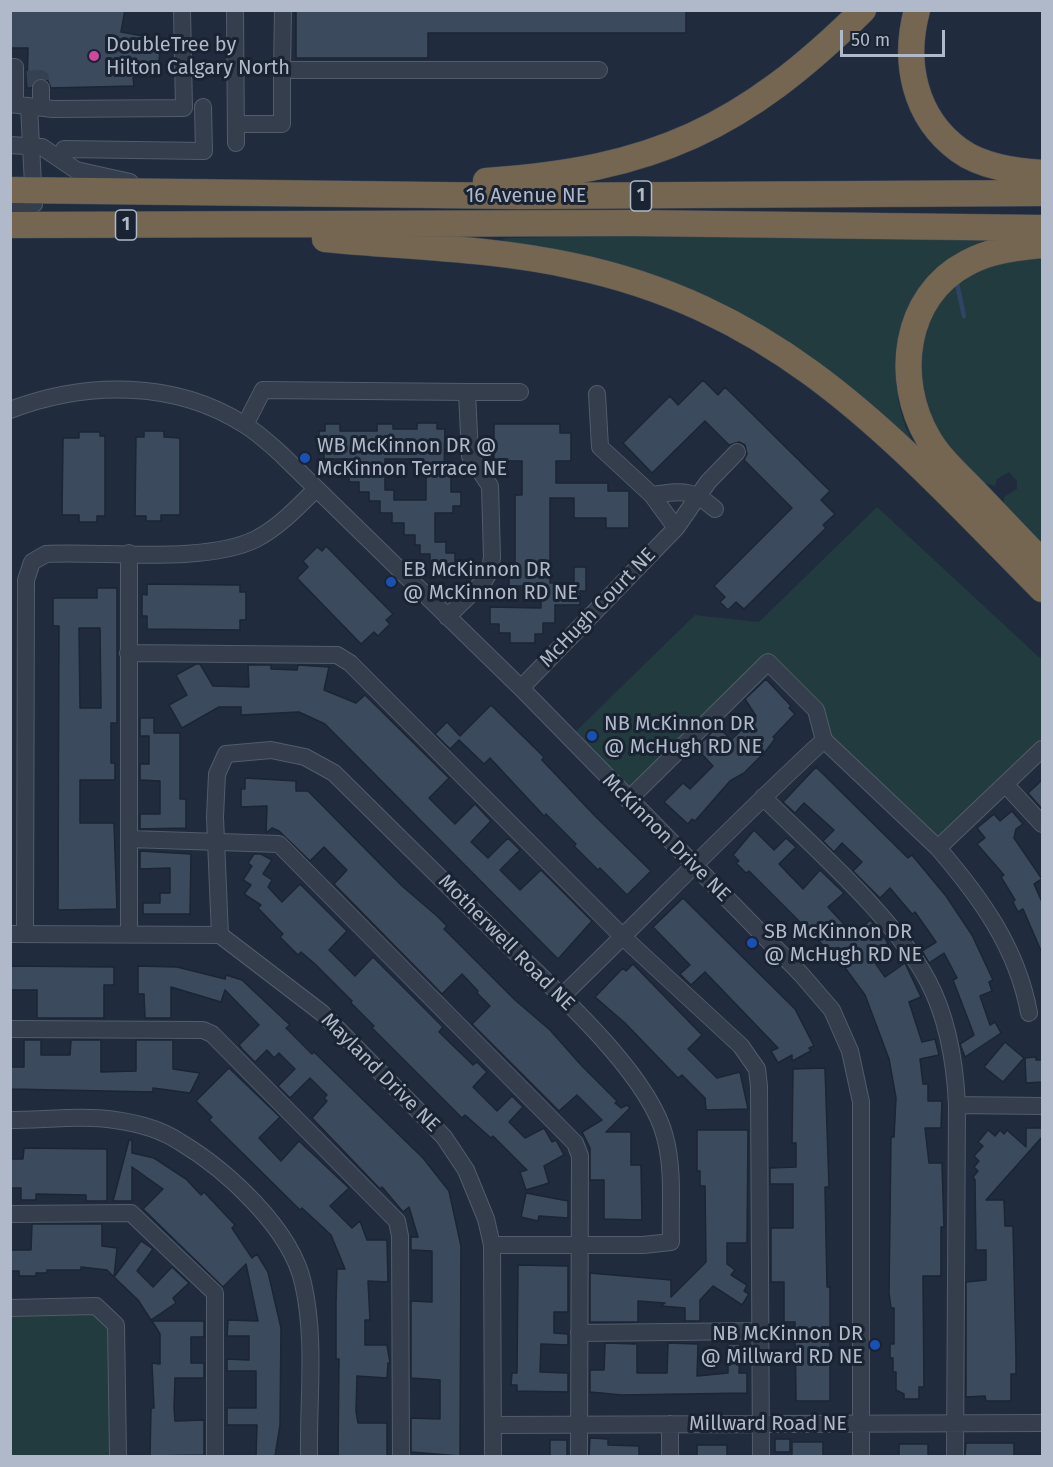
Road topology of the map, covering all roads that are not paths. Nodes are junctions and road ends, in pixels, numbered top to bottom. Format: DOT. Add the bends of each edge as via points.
graph roads {
  1 [pos="182,10"];
  2 [pos="236,10"];
  3 [pos="283,10"];
  4 [pos="863,10"];
  5 [pos="917,10"];
  6 [pos="282,70"];
  7 [pos="599,70"];
  8 [pos="23,78"];
  9 [pos="24,105"];
  10 [pos="203,107"];
  11 [pos="236,124"];
  12 [pos="236,143"];
  13 [pos="10,144"];
  14 [pos="30,145"];
  15 [pos="64,149"];
  16 [pos="1042,173"];
  17 [pos="22,190"];
  18 [pos="194,191"];
  19 [pos="1042,193"];
  20 [pos="361,194"];
  21 [pos="10,210"];
  22 [pos="242,224"];
  23 [pos="10,225"];
  24 [pos="1042,228"];
  25 [pos="1042,245"];
  26 [pos="467,392"];
  27 [pos="520,392"];
  28 [pos="597,394"];
  29 [pos="10,410"];
  30 [pos="245,425"];
  31 [pos="737,452"];
  32 [pos="316,489"];
  33 [pos="652,495"];
  34 [pos="699,497"];
  35 [pos="715,509"];
  36 [pos="676,528"];
  37 [pos="129,553"];
  38 [pos="1042,562"];
  39 [pos="1042,589"];
  40 [pos="447,617"];
  41 [pos="128,653"];
  42 [pos="520,688"];
  43 [pos="824,740"];
  44 [pos="1042,749"];
  45 [pos="1005,784"];
  46 [pos="763,796"];
  47 [pos="628,800"];
  48 [pos="1042,824"];
  49 [pos="130,838"];
  50 [pos="215,841"];
  51 [pos="938,848"];
  52 [pos="696,867"];
  53 [pos="18,934"];
  54 [pos="129,935"];
  55 [pos="220,935"];
  56 [pos="623,938"];
  57 [pos="561,997"];
  58 [pos="1029,1013"];
  59 [pos="10,1029"];
  60 [pos="957,1105"];
  61 [pos="1042,1106"];
  62 [pos="10,1120"];
  63 [pos="10,1214"];
  64 [pos="579,1244"];
  65 [pos="492,1245"];
  66 [pos="10,1308"];
  67 [pos="761,1331"];
  68 [pos="579,1333"];
  69 [pos="861,1423"];
  70 [pos="955,1423"];
  71 [pos="1042,1423"];
  72 [pos="579,1424"];
  73 [pos="670,1424"];
  74 [pos="762,1424"];
  75 [pos="494,1425"];
  76 [pos="118,1456"];
  77 [pos="215,1456"];
  78 [pos="309,1456"];
  79 [pos="401,1456"];
  80 [pos="493,1456"];
  81 [pos="579,1456"];
  82 [pos="670,1456"];
  83 [pos="762,1456"];
  84 [pos="861,1456"];
  85 [pos="955,1456"];
  1 -- 9 [label="street" via="184,108"];
  2 -- 11 [label="street"];
  3 -- 6 [label="street"];
  4 -- 20 [label="highway" via="773,91 718,125 639,158 562,174 426,184"];
  5 -- 16 [label="highway" via="909,51 920,100 933,122 960,151 977,159"];
  6 -- 7 [label="street"];
  6 -- 11 [label="street" via="282,124"];
  8 -- 9 [label="street"];
  8 -- 9 [label="street"];
  9 -- 14 [label="street"];
  10 -- 15 [label="street" via="204,151"];
  11 -- 12 [label="street"];
  13 -- 14 [label="street"];
  14 -- 17 [label="street"];
  14 -- 18 [label="street" via="42,147 86,174"];
  17 -- 18 [label="highway, 16 Avenue NE / 1"];
  17 -- 21 [label="street" via="34,204"];
  18 -- 20 [label="highway, 16 Avenue NE / 1"];
  19 -- 20 [label="highway, 16 Avenue NE / 1"];
  22 -- 23 [label="highway, 16 Avenue NE / 1"];
  22 -- 24 [label="highway, 16 Avenue NE / 1"];
  22 -- 39 [label="highway" via="297,236 465,249 554,262 645,285 707,309 790,356 856,406"];
  25 -- 38 [label="highway" via="982,256 949,275 923,307 915,325 907,372 913,406 929,440 953,471"];
  26 -- 27 [label="street"];
  26 -- 30 [label="street" via="263,390"];
  26 -- 40 [label="street" via="470,456 490,486 492,557 490,571 483,581"];
  28 -- 33 [label="street" via="600,447"];
  29 -- 30 [label="street, McKinnon Drive NE" via="62,395 136,389 204,405"];
  30 -- 32 [label="street, McKinnon Drive NE"];
  31 -- 34 [label="street, McHugh Court NE"];
  32 -- 37 [label="street" via="279,524 256,539 222,550"];
  32 -- 40 [label="street, McKinnon Drive NE"];
  33 -- 34 [label="street" via="684,490"];
  33 -- 36 [label="street"];
  34 -- 35 [label="street"];
  34 -- 36 [label="street, McHugh Court NE"];
  36 -- 42 [label="street, McHugh Court NE"];
  37 -- 41 [label="street"];
  37 -- 53 [label="street" via="46,554 32,562 26,580"];
  40 -- 42 [label="street, McKinnon Drive NE"];
  41 -- 49 [label="street"];
  41 -- 56 [label="street" via="337,655 350,663"];
  42 -- 47 [label="street, McKinnon Drive NE"];
  43 -- 46 [label="street"];
  43 -- 47 [label="street" via="816,710 768,662"];
  43 -- 51 [label="street"];
  44 -- 45 [label="street"];
  45 -- 48 [label="street"];
  45 -- 51 [label="street"];
  46 -- 52 [label="street"];
  46 -- 60 [label="street" via="872,907 928,980 944,1018 955,1067"];
  47 -- 52 [label="street, McKinnon Drive NE"];
  49 -- 50 [label="street"];
  49 -- 54 [label="street"];
  50 -- 55 [label="street, Motherwell Road NE"];
  50 -- 57 [label="street, Motherwell Road NE" via="217,774 226,754 271,750 306,757 334,773"];
  50 -- 64 [label="street" via="279,844 575,1143 580,1156"];
  51 -- 58 [label="street" via="989,912 1023,982"];
  52 -- 56 [label="street"];
  52 -- 69 [label="street, McKinnon Drive NE" via="832,1011 850,1051 861,1102 863,1135"];
  53 -- 54 [label="street"];
  54 -- 55 [label="street"];
  55 -- 65 [label="street, Mayland Drive NE" via="322,1013 444,1137 466,1170"];
  56 -- 57 [label="street"];
  56 -- 67 [label="street" via="741,1046 757,1069"];
  57 -- 64 [label="street, Motherwell Road NE" via="628,1069 649,1098 665,1137 670,1173 670,1242"];
  59 -- 79 [label="street" via="203,1029 397,1221"];
  60 -- 61 [label="street"];
  60 -- 70 [label="street"];
  62 -- 78 [label="street" via="114,1120 148,1128 179,1141 220,1172 269,1219 292,1250 303,1281 308,1312"];
  63 -- 77 [label="street" via="131,1213 215,1293"];
  64 -- 65 [label="street, Motherwell Road NE"];
  64 -- 68 [label="street"];
  65 -- 75 [label="street, Mayland Drive NE"];
  66 -- 76 [label="street" via="96,1306 116,1325"];
  67 -- 68 [label="street"];
  67 -- 74 [label="street"];
  68 -- 72 [label="street"];
  69 -- 70 [label="street, Millward Road NE"];
  69 -- 74 [label="street, Millward Road NE"];
  69 -- 84 [label="street, McKinnon Drive NE"];
  70 -- 71 [label="street, Millward Road NE"];
  70 -- 85 [label="street"];
  72 -- 73 [label="street, Millward Road NE"];
  72 -- 75 [label="street, Millward Road NE"];
  72 -- 81 [label="street"];
  73 -- 74 [label="street, Millward Road NE"];
  73 -- 82 [label="street"];
  74 -- 83 [label="street"];
  75 -- 80 [label="street, Mayland Drive NE"];
}
